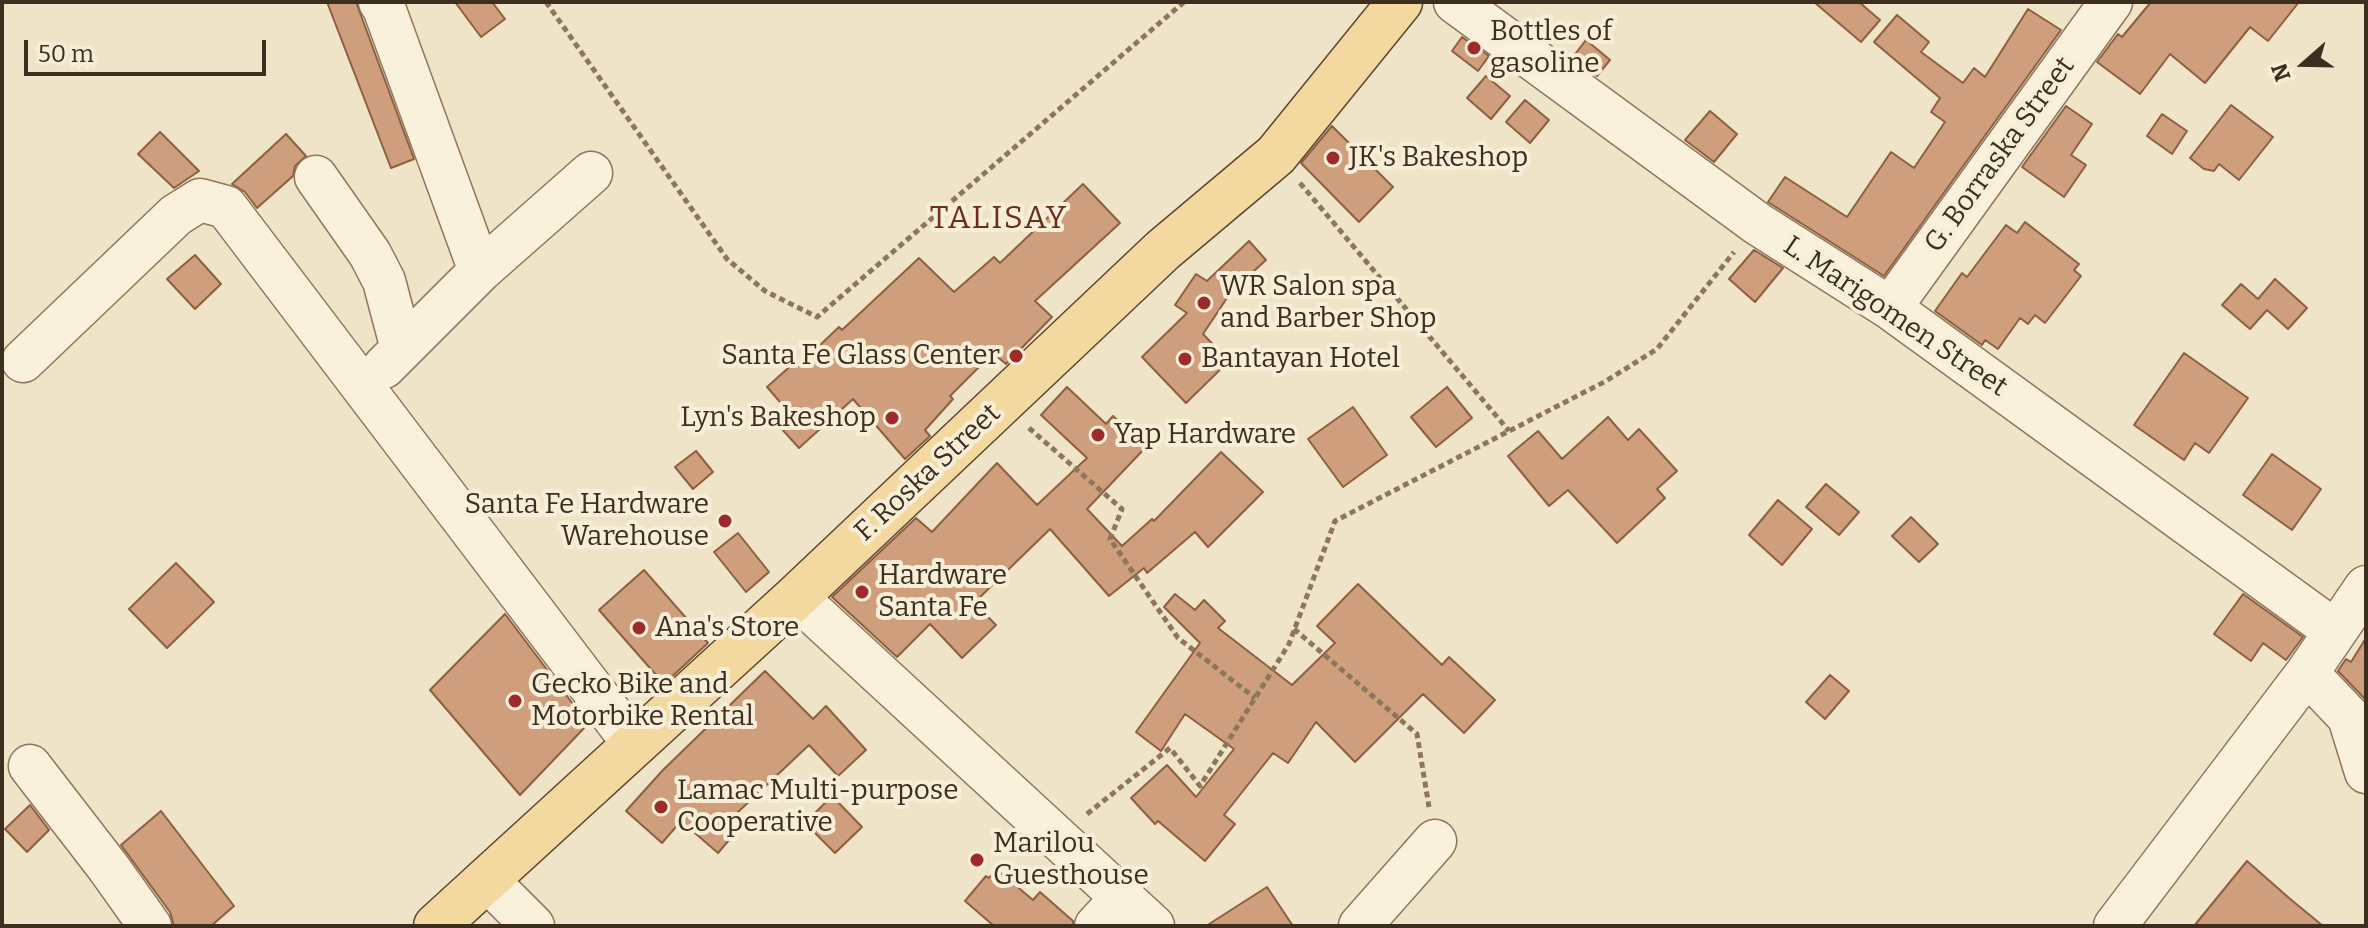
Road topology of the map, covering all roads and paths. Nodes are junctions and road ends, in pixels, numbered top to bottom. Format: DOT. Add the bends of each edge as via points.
graph roads {
  1 [pos="380,2"];
  2 [pos="546,2"];
  3 [pos="1184,2"];
  4 [pos="1400,2"];
  5 [pos="1455,2"];
  6 [pos="2111,2"];
  7 [pos="1276,155"];
  8 [pos="591,173"];
  9 [pos="316,177"];
  10 [pos="1758,224"];
  11 [pos="480,271"];
  12 [pos="1890,308"];
  13 [pos="402,349"];
  14 [pos="23,361"];
  15 [pos="363,387"];
  16 [pos="1001,403"];
  17 [pos="1509,431"];
  18 [pos="2366,587"];
  19 [pos="796,597"];
  20 [pos="1294,629"];
  21 [pos="2335,631"];
  22 [pos="2307,673"];
  23 [pos="1255,698"];
  24 [pos="634,744"];
  25 [pos="30,766"];
  26 [pos="2366,772"];
  27 [pos="1057,838"];
  28 [pos="1435,841"];
  29 [pos="486,879"];
  30 [pos="1109,911"];
  31 [pos="150,926"];
  32 [pos="436,926"];
  33 [pos="533,926"];
  34 [pos="1153,926"];
  35 [pos="1360,926"];
  36 [pos="2115,926"];
  1 -- 11 [label="street"];
  2 -- 3 [label="path" via="727,259 765,291 817,317"];
  4 -- 7 [label="main road, F. Roska Street"];
  5 -- 10 [label="street, L. Marigomen Street"];
  6 -- 12 [label="street, G. Borraska Street"];
  7 -- 16 [label="main road, F. Roska Street" via="1163,250"];
  7 -- 17 [label="path"];
  8 -- 11 [label="street"];
  9 -- 13 [label="street" via="384,281"];
  10 -- 12 [label="street, L. Marigomen Street"];
  10 -- 17 [label="path" via="1657,349"];
  11 -- 13 [label="street"];
  12 -- 21 [label="street, L. Marigomen Street"];
  13 -- 15 [label="street"];
  14 -- 15 [label="street" via="176,215 200,200 226,207"];
  15 -- 24 [label="street"];
  16 -- 19 [label="main road, F. Roska Street"];
  16 -- 23 [label="path" via="1122,509 1110,539 1178,638"];
  17 -- 20 [label="path" via="1335,521"];
  18 -- 21 [label="street"];
  19 -- 24 [label="main road, F. Roska Street"];
  19 -- 27 [label="street"];
  20 -- 23 [label="path"];
  20 -- 28 [label="path" via="1417,734"];
  21 -- 22 [label="street"];
  22 -- 26 [label="street" via="2349,717"];
  22 -- 36 [label="street"];
  23 -- 27 [label="path" via="1200,786 1170,748"];
  24 -- 29 [label="main road, F. Roska Street"];
  25 -- 31 [label="street"];
  27 -- 30 [label="street"];
  28 -- 35 [label="street"];
  29 -- 32 [label="main road, F. Roska Street"];
  29 -- 33 [label="street"];
  30 -- 34 [label="street"];
}
